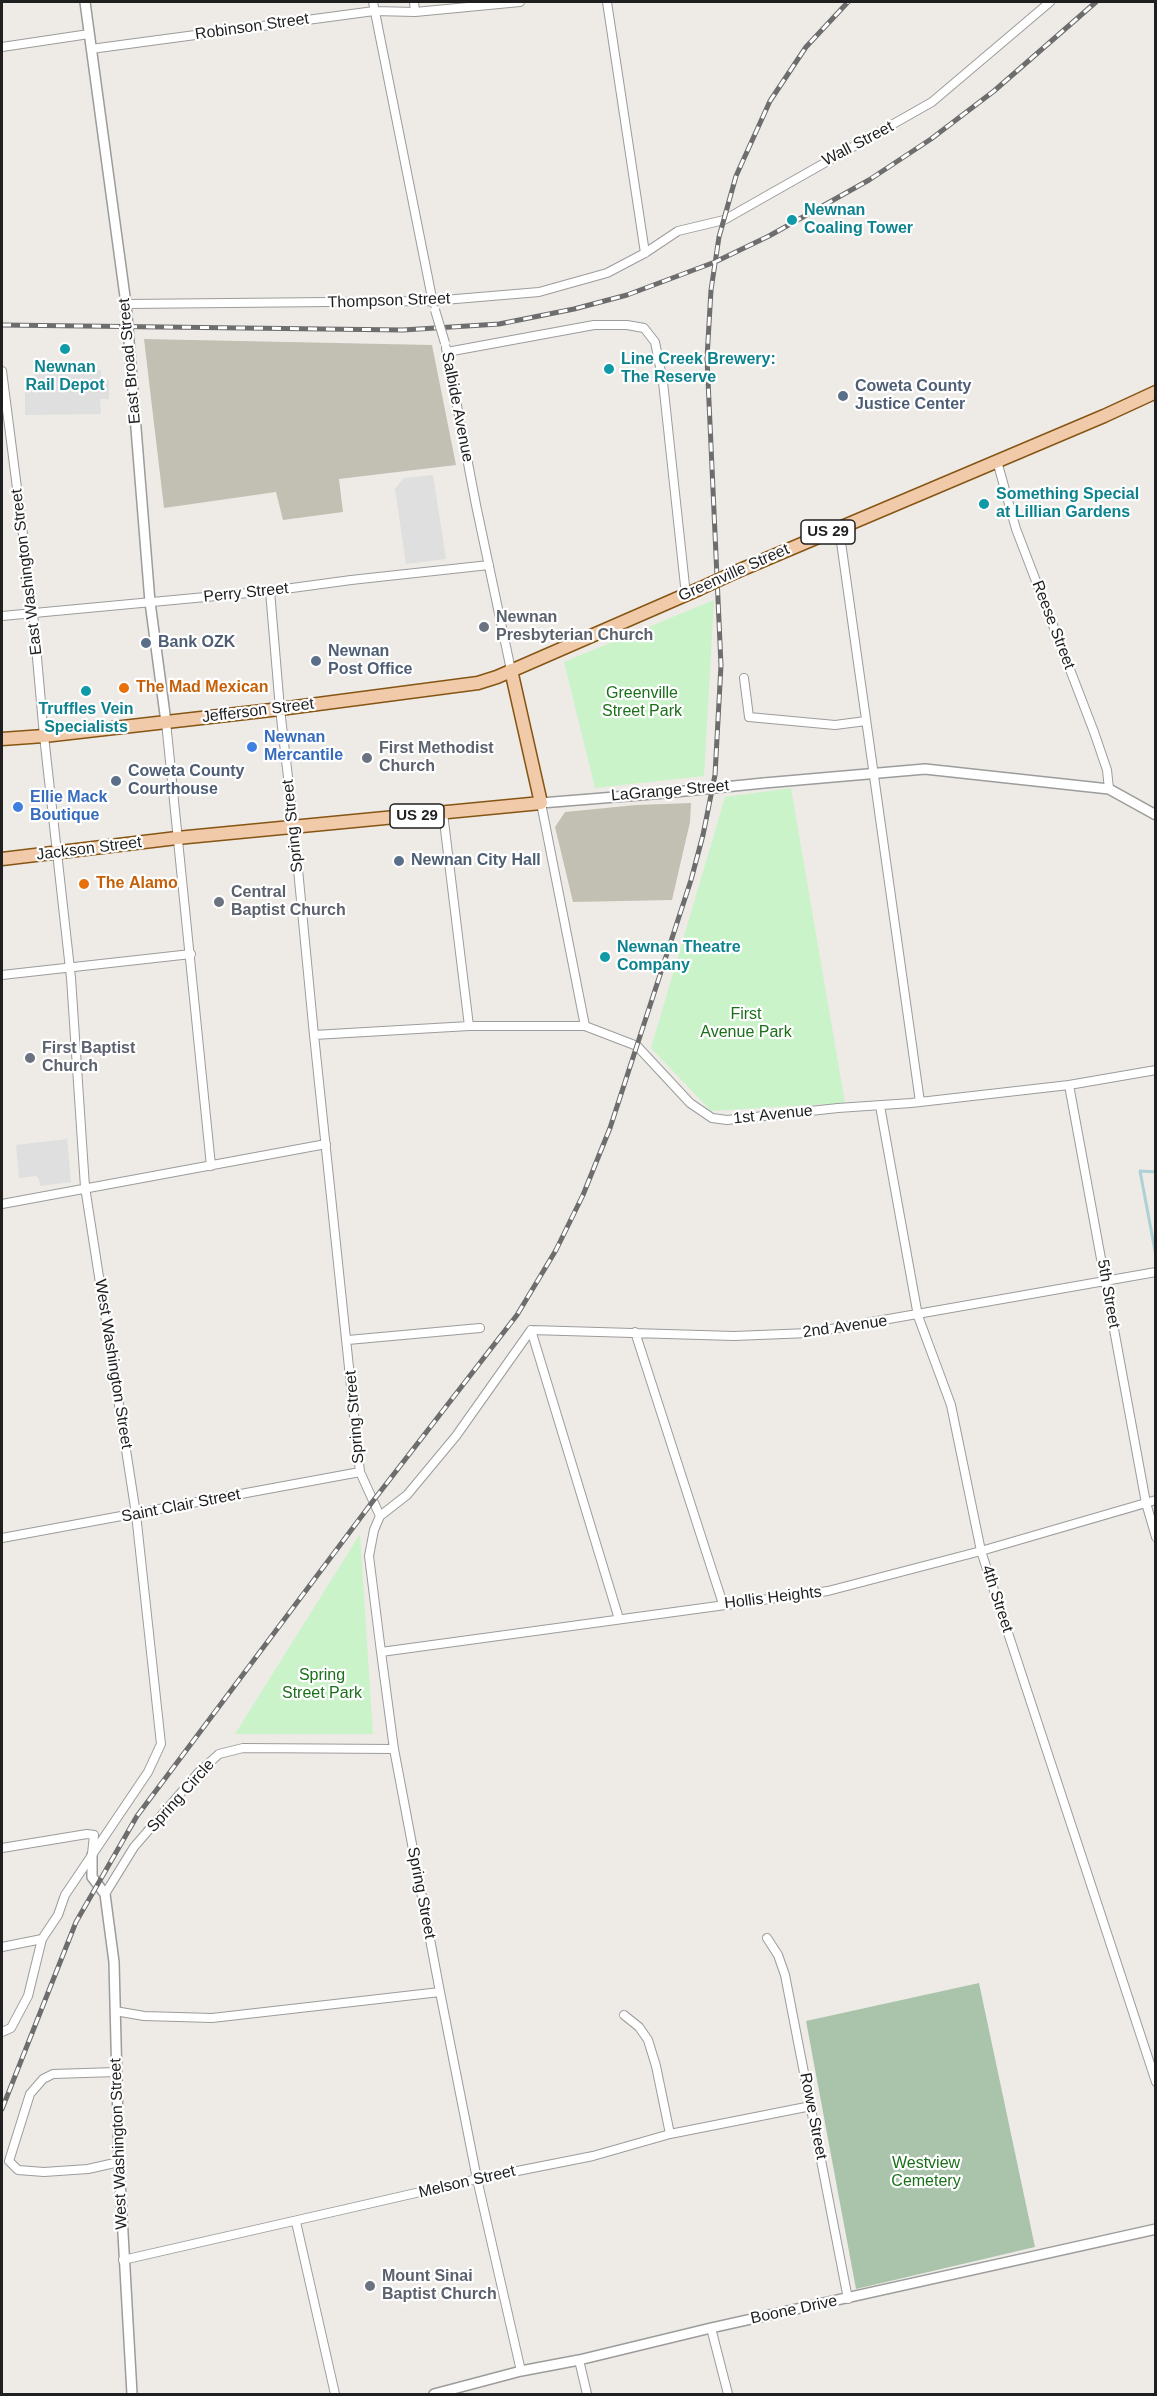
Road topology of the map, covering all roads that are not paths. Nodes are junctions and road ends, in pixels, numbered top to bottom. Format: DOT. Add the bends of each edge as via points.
graph roads {
  1 [pos="85,2"];
  2 [pos="373,2"];
  3 [pos="414,2"];
  4 [pos="520,2"];
  5 [pos="607,2"];
  6 [pos="1050,2"];
  7 [pos="374,10"];
  8 [pos="415,12"];
  9 [pos="89,34"];
  10 [pos="2,47"];
  11 [pos="91,49"];
  12 [pos="645,253"];
  13 [pos="432,301"];
  14 [pos="126,304"];
  15 [pos="446,348"];
  16 [pos="2,371"];
  17 [pos="1155,392"];
  18 [pos="4,408"];
  19 [pos="997,461"];
  20 [pos="838,528"];
  21 [pos="489,565"];
  22 [pos="270,591"];
  23 [pos="686,595"];
  24 [pos="150,602"];
  25 [pos="33,613"];
  26 [pos="2,616"];
  27 [pos="511,670"];
  28 [pos="744,678"];
  29 [pos="478,683"];
  30 [pos="515,688"];
  31 [pos="280,709"];
  32 [pos="866,721"];
  33 [pos="166,722"];
  34 [pos="44,736"];
  35 [pos="2,739"];
  36 [pos="874,773"];
  37 [pos="1109,789"];
  38 [pos="541,803"];
  39 [pos="443,813"];
  40 [pos="1155,815"];
  41 [pos="294,828"];
  42 [pos="177,838"];
  43 [pos="57,853"];
  44 [pos="2,859"];
  45 [pos="190,954"];
  46 [pos="70,968"];
  47 [pos="2,975"];
  48 [pos="470,1026"];
  49 [pos="585,1026"];
  50 [pos="314,1035"];
  51 [pos="1155,1070"];
  52 [pos="1069,1085"];
  53 [pos="920,1102"];
  54 [pos="880,1106"];
  55 [pos="326,1144"];
  56 [pos="211,1166"];
  57 [pos="86,1187"];
  58 [pos="2,1204"];
  59 [pos="1155,1272"];
  60 [pos="1105,1281"];
  61 [pos="918,1316"];
  62 [pos="480,1328"];
  63 [pos="531,1330"];
  64 [pos="635,1332"];
  65 [pos="348,1340"];
  66 [pos="360,1472"];
  67 [pos="1155,1500"];
  68 [pos="1146,1503"];
  69 [pos="136,1514"];
  70 [pos="380,1516"];
  71 [pos="2,1538"];
  72 [pos="1155,1538"];
  73 [pos="981,1551"];
  74 [pos="723,1604"];
  75 [pos="619,1619"];
  76 [pos="381,1652"];
  77 [pos="394,1749"];
  78 [pos="2,1848"];
  79 [pos="92,1855"];
  80 [pos="105,1894"];
  81 [pos="767,1938"];
  82 [pos="42,1939"];
  83 [pos="2,1947"];
  84 [pos="440,1992"];
  85 [pos="116,2011"];
  86 [pos="624,2015"];
  87 [pos="2,2032"];
  88 [pos="1153,2066"];
  89 [pos="116,2072"];
  90 [pos="1155,2082"];
  91 [pos="811,2106"];
  92 [pos="670,2134"];
  93 [pos="119,2162"];
  94 [pos="477,2179"];
  95 [pos="296,2222"];
  96 [pos="1155,2229"];
  97 [pos="123,2260"];
  98 [pos="848,2299"];
  99 [pos="711,2328"];
  100 [pos="579,2360"];
  101 [pos="521,2371"];
  102 [pos="132,2394"];
  103 [pos="335,2394"];
  104 [pos="434,2394"];
  105 [pos="587,2394"];
  106 [pos="728,2394"];
  1 -- 9 [label="street, East Broad Street"];
  2 -- 7 [label="street, Salbide Avenue"];
  3 -- 8 [label="street"];
  4 -- 8 [label="street, Robinson Street"];
  5 -- 12 [label="street"];
  6 -- 12 [label="street, Wall Street" via="932,102 724,220 678,231"];
  7 -- 8 [label="street, Robinson Street"];
  7 -- 11 [label="street, Robinson Street"];
  7 -- 13 [label="street, Salbide Avenue"];
  9 -- 10 [label="street"];
  9 -- 11 [label="street, East Broad Street"];
  11 -- 14 [label="street, East Broad Street"];
  12 -- 13 [label="street, Thompson Street" via="607,273 554,289"];
  13 -- 14 [label="street, Thompson Street"];
  13 -- 15 [label="street, Salbide Avenue, bridge"];
  14 -- 24 [label="street, East Broad Street"];
  15 -- 21 [label="street, Salbide Avenue"];
  15 -- 23 [label="street" via="594,325 644,328 655,342 663,382"];
  16 -- 18 [label="street, East Washington Street"];
  17 -- 19 [label="main road, Greenville Street / US 29"];
  18 -- 25 [label="street, East Washington Street"];
  19 -- 20 [label="main road, Greenville Street / US 29"];
  19 -- 37 [label="street, Reese Street" via="1016,529 1107,770"];
  20 -- 23 [label="main road, Greenville Street / US 29, bridge"];
  20 -- 32 [label="street"];
  21 -- 22 [label="street, Perry Street"];
  21 -- 27 [label="street, Salbide Avenue"];
  22 -- 24 [label="street, Perry Street"];
  22 -- 31 [label="street, Spring Street"];
  23 -- 27 [label="main road, Greenville Street / US 29"];
  24 -- 25 [label="street, Perry Street"];
  24 -- 33 [label="street, East Broad Street"];
  25 -- 26 [label="street, Perry Street"];
  25 -- 34 [label="street, East Washington Street"];
  27 -- 29 [label="main road, Jefferson Street / US 29"];
  27 -- 30 [label="main road, Salbide Avenue"];
  28 -- 32 [label="street" via="748,717 835,725"];
  29 -- 30 [label="main road"];
  29 -- 31 [label="main road, Jefferson Street / US 29"];
  30 -- 38 [label="main road, Salbide Avenue"];
  31 -- 33 [label="main road, Jefferson Street / US 29"];
  31 -- 41 [label="street, Spring Street"];
  32 -- 36 [label="street"];
  33 -- 34 [label="main road, Jefferson Street / US 29"];
  33 -- 42 [label="street"];
  34 -- 35 [label="main road, Jefferson Street / US 29"];
  34 -- 43 [label="street, East Washington Street"];
  36 -- 37 [label="street, LaGrange Street" via="925,769"];
  36 -- 38 [label="street, LaGrange Street, bridge"];
  36 -- 53 [label="street"];
  37 -- 40 [label="street, LaGrange Street"];
  38 -- 39 [label="main road, LaGrange Street / US 29"];
  38 -- 49 [label="street"];
  39 -- 41 [label="main road, LaGrange Street / US 29"];
  39 -- 48 [label="street"];
  41 -- 42 [label="main road, LaGrange Street / US 29"];
  41 -- 50 [label="street, Spring Street"];
  42 -- 43 [label="main road, Jackson Street / US 29"];
  42 -- 45 [label="street"];
  43 -- 44 [label="main road, Jackson Street / US 29"];
  43 -- 46 [label="street, West Washington Street"];
  45 -- 46 [label="street"];
  45 -- 56 [label="street"];
  46 -- 47 [label="street"];
  46 -- 57 [label="street, West Washington Street"];
  48 -- 49 [label="street, 1st Avenue"];
  48 -- 50 [label="street, 1st Avenue"];
  49 -- 54 [label="street, 1st Avenue" via="637,1046 690,1103 712,1118 727,1120"];
  50 -- 55 [label="street, Spring Street"];
  51 -- 52 [label="street, 1st Avenue"];
  52 -- 53 [label="street, 1st Avenue"];
  52 -- 60 [label="street, 5th Street"];
  53 -- 54 [label="street, 1st Avenue"];
  54 -- 61 [label="street, 4th Street"];
  55 -- 56 [label="street"];
  55 -- 65 [label="street, Spring Street"];
  56 -- 57 [label="street"];
  57 -- 58 [label="street"];
  57 -- 69 [label="street, West Washington Street"];
  59 -- 60 [label="street, 2nd Avenue"];
  60 -- 61 [label="street, 2nd Avenue"];
  60 -- 68 [label="street, 5th Street"];
  61 -- 64 [label="street, 2nd Avenue" via="809,1334"];
  61 -- 73 [label="street, 4th Street" via="951,1405"];
  62 -- 65 [label="street"];
  63 -- 64 [label="street, 2nd Avenue"];
  63 -- 70 [label="street" via="456,1436 407,1495"];
  63 -- 75 [label="street"];
  64 -- 74 [label="street"];
  65 -- 66 [label="street, Spring Street"];
  66 -- 69 [label="street, Saint Clair Street"];
  66 -- 70 [label="street, Spring Street"];
  67 -- 68 [label="street, Hollis Heights"];
  68 -- 72 [label="street, 5th Street"];
  68 -- 73 [label="street, Hollis Heights"];
  69 -- 71 [label="street, Saint Clair Street"];
  69 -- 79 [label="street, West Washington Street" via="161,1744 148,1772"];
  70 -- 76 [label="street, Spring Street" via="369,1556"];
  73 -- 74 [label="street, Hollis Heights" via="828,1591"];
  73 -- 88 [label="street, 4th Street"];
  74 -- 75 [label="street, Hollis Heights"];
  75 -- 76 [label="street, Hollis Heights"];
  76 -- 77 [label="street, Spring Street"];
  77 -- 80 [label="street, Spring Circle" via="243,1748 219,1754 134,1847"];
  77 -- 84 [label="street, Spring Street"];
  78 -- 79 [label="street" via="87,1834 94,1836"];
  79 -- 80 [label="street, West Washington Street" via="92,1877"];
  79 -- 82 [label="street, West Washington Street"];
  80 -- 85 [label="street, West Washington Street"];
  81 -- 91 [label="street, Rowe Street" via="785,1975"];
  82 -- 83 [label="street"];
  82 -- 87 [label="street, West Washington Street" via="28,1996 11,2028"];
  84 -- 85 [label="street" via="212,2018"];
  84 -- 94 [label="street, Spring Street"];
  85 -- 89 [label="street, West Washington Street"];
  86 -- 92 [label="street" via="648,2040"];
  88 -- 90 [label="street, 4th Street"];
  89 -- 93 [label="street, West Washington Street"];
  89 -- 93 [label="street" via="54,2074 43,2079 30,2094 9,2161 18,2170 44,2172"];
  91 -- 92 [label="street, Melson Street"];
  91 -- 98 [label="street, Rowe Street"];
  92 -- 94 [label="street, Melson Street" via="593,2156"];
  93 -- 97 [label="street, West Washington Street"];
  94 -- 95 [label="street, Melson Street"];
  94 -- 101 [label="street, Spring Street"];
  95 -- 97 [label="street, Melson Street"];
  95 -- 103 [label="street"];
  96 -- 98 [label="street, Boone Drive"];
  97 -- 102 [label="street, West Washington Street"];
  98 -- 99 [label="street, Boone Drive"];
  99 -- 100 [label="street, Boone Drive"];
  99 -- 106 [label="street"];
  100 -- 101 [label="street, Boone Drive"];
  100 -- 105 [label="street"];
  101 -- 104 [label="street, Boone Drive"];
}
